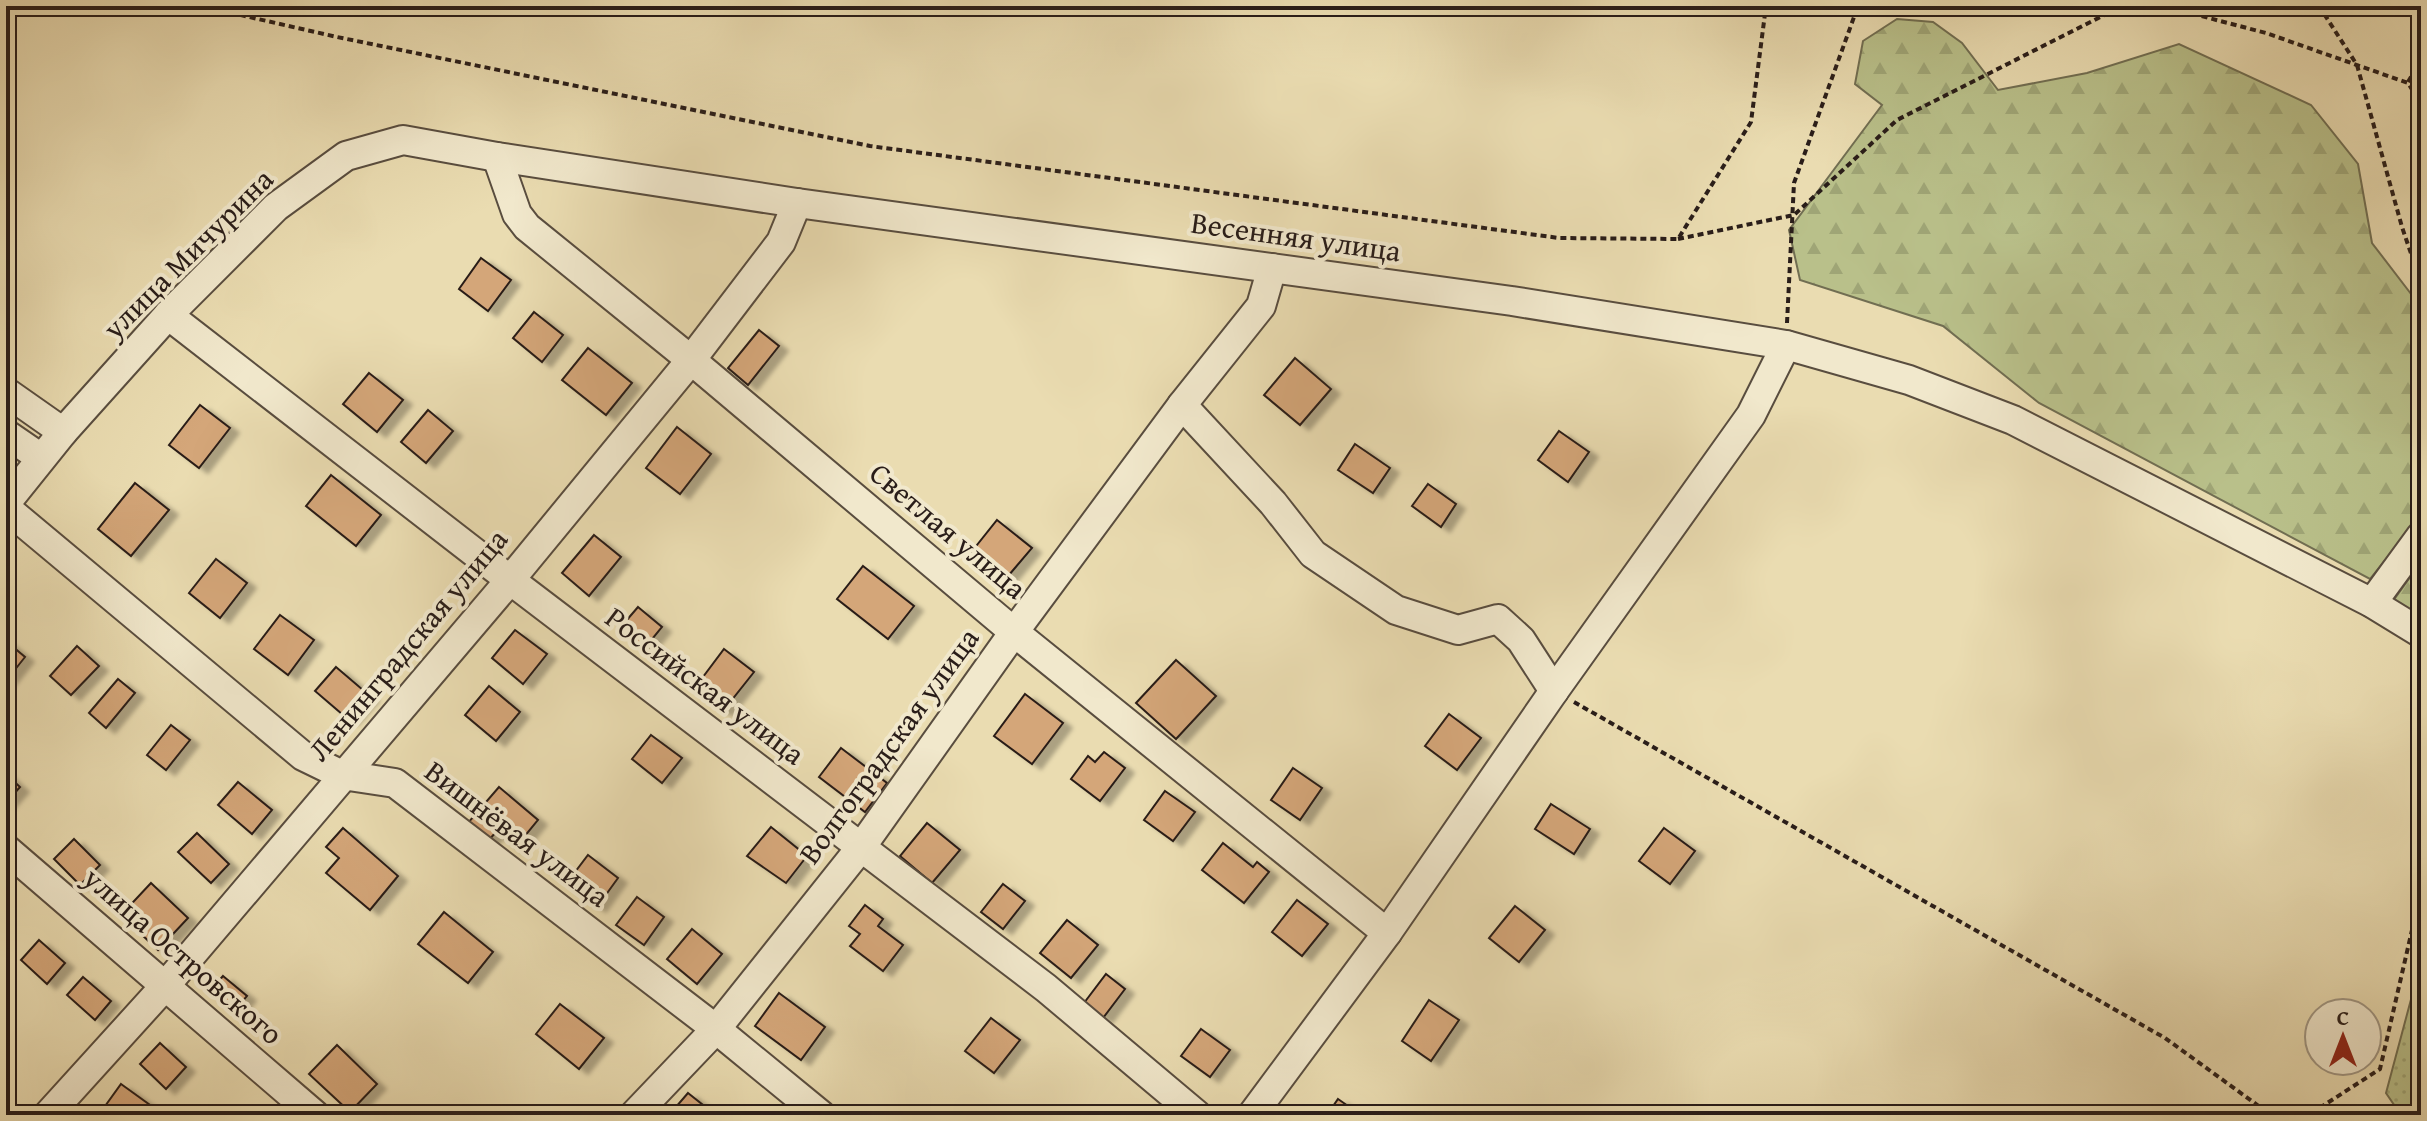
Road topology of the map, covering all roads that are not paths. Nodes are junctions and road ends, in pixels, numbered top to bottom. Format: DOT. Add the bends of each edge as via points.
graph roads {
  1 [pos="497,157"];
  2 [pos="797,203"];
  3 [pos="1272,268"];
  4 [pos="168,315"];
  5 [pos="1786,345"];
  6 [pos="691,360"];
  7 [pos="6,392"];
  8 [pos="1182,405"];
  9 [pos="63,432"];
  10 [pos="6,434"];
  11 [pos="41,458"];
  12 [pos="6,505"];
  13 [pos="2421,536"];
  14 [pos="510,580"];
  15 [pos="2372,603"];
  16 [pos="1014,632"];
  17 [pos="2421,633"];
  18 [pos="1554,691"];
  19 [pos="342,775"];
  20 [pos="862,846"];
  21 [pos="6,849"];
  22 [pos="1387,933"];
  23 [pos="165,986"];
  24 [pos="716,1029"];
  25 [pos="48,1115"];
  26 [pos="315,1115"];
  27 [pos="634,1115"];
  28 [pos="821,1115"];
  29 [pos="1197,1115"];
  30 [pos="1252,1115"];
  1 -- 2 [label="street, улица Мичурина"];
  1 -- 4 [label="street, улица Мичурина" via="403,140 346,156 276,207"];
  1 -- 6 [label="street, Светлая улица" via="517,214 527,227"];
  2 -- 3 [label="street, Весенняя улица"];
  2 -- 6 [label="street, Ленинградская улица" via="781,242"];
  3 -- 5 [label="street, Весенняя улица"];
  3 -- 8 [label="street, Волгоградская улица" via="1261,306"];
  4 -- 9 [label="street, улица Мичурина"];
  4 -- 14 [label="street, Российская улица"];
  5 -- 15 [label="street, Весенняя улица" via="1909,380 2013,420"];
  5 -- 18 [label="street" via="1751,415"];
  6 -- 14 [label="street, Ленинградская улица"];
  6 -- 16 [label="street, Светлая улица"];
  7 -- 9 [label="street"];
  8 -- 16 [label="street, Волгоградская улица"];
  8 -- 18 [label="street" via="1313,554 1396,610 1458,630 1498,619 1521,640"];
  9 -- 11 [label="street, улица Мичурина"];
  10 -- 11 [label="street"];
  11 -- 12 [label="street, улица Мичурина"];
  12 -- 19 [label="street, Вишнёвая улица" via="303,756"];
  13 -- 15 [label="street"];
  14 -- 19 [label="street, Ленинградская улица"];
  14 -- 20 [label="street, Российская улица"];
  15 -- 17 [label="street, Весенняя улица"];
  16 -- 20 [label="street, Волгоградская улица"];
  16 -- 22 [label="street, Светлая улица"];
  18 -- 22 [label="street"];
  19 -- 23 [label="street, Ленинградская улица"];
  19 -- 24 [label="street, Вишнёвая улица" via="395,783"];
  20 -- 24 [label="street, Волгоградская улица"];
  20 -- 29 [label="street, Российская улица" via="1046,988"];
  21 -- 23 [label="street, улица Островского"];
  22 -- 30 [label="street"];
  23 -- 25 [label="street, Ленинградская улица"];
  23 -- 26 [label="street, улица Островского"];
  24 -- 27 [label="street, Волгоградская улица"];
  24 -- 28 [label="street, Вишнёвая улица"];
}
